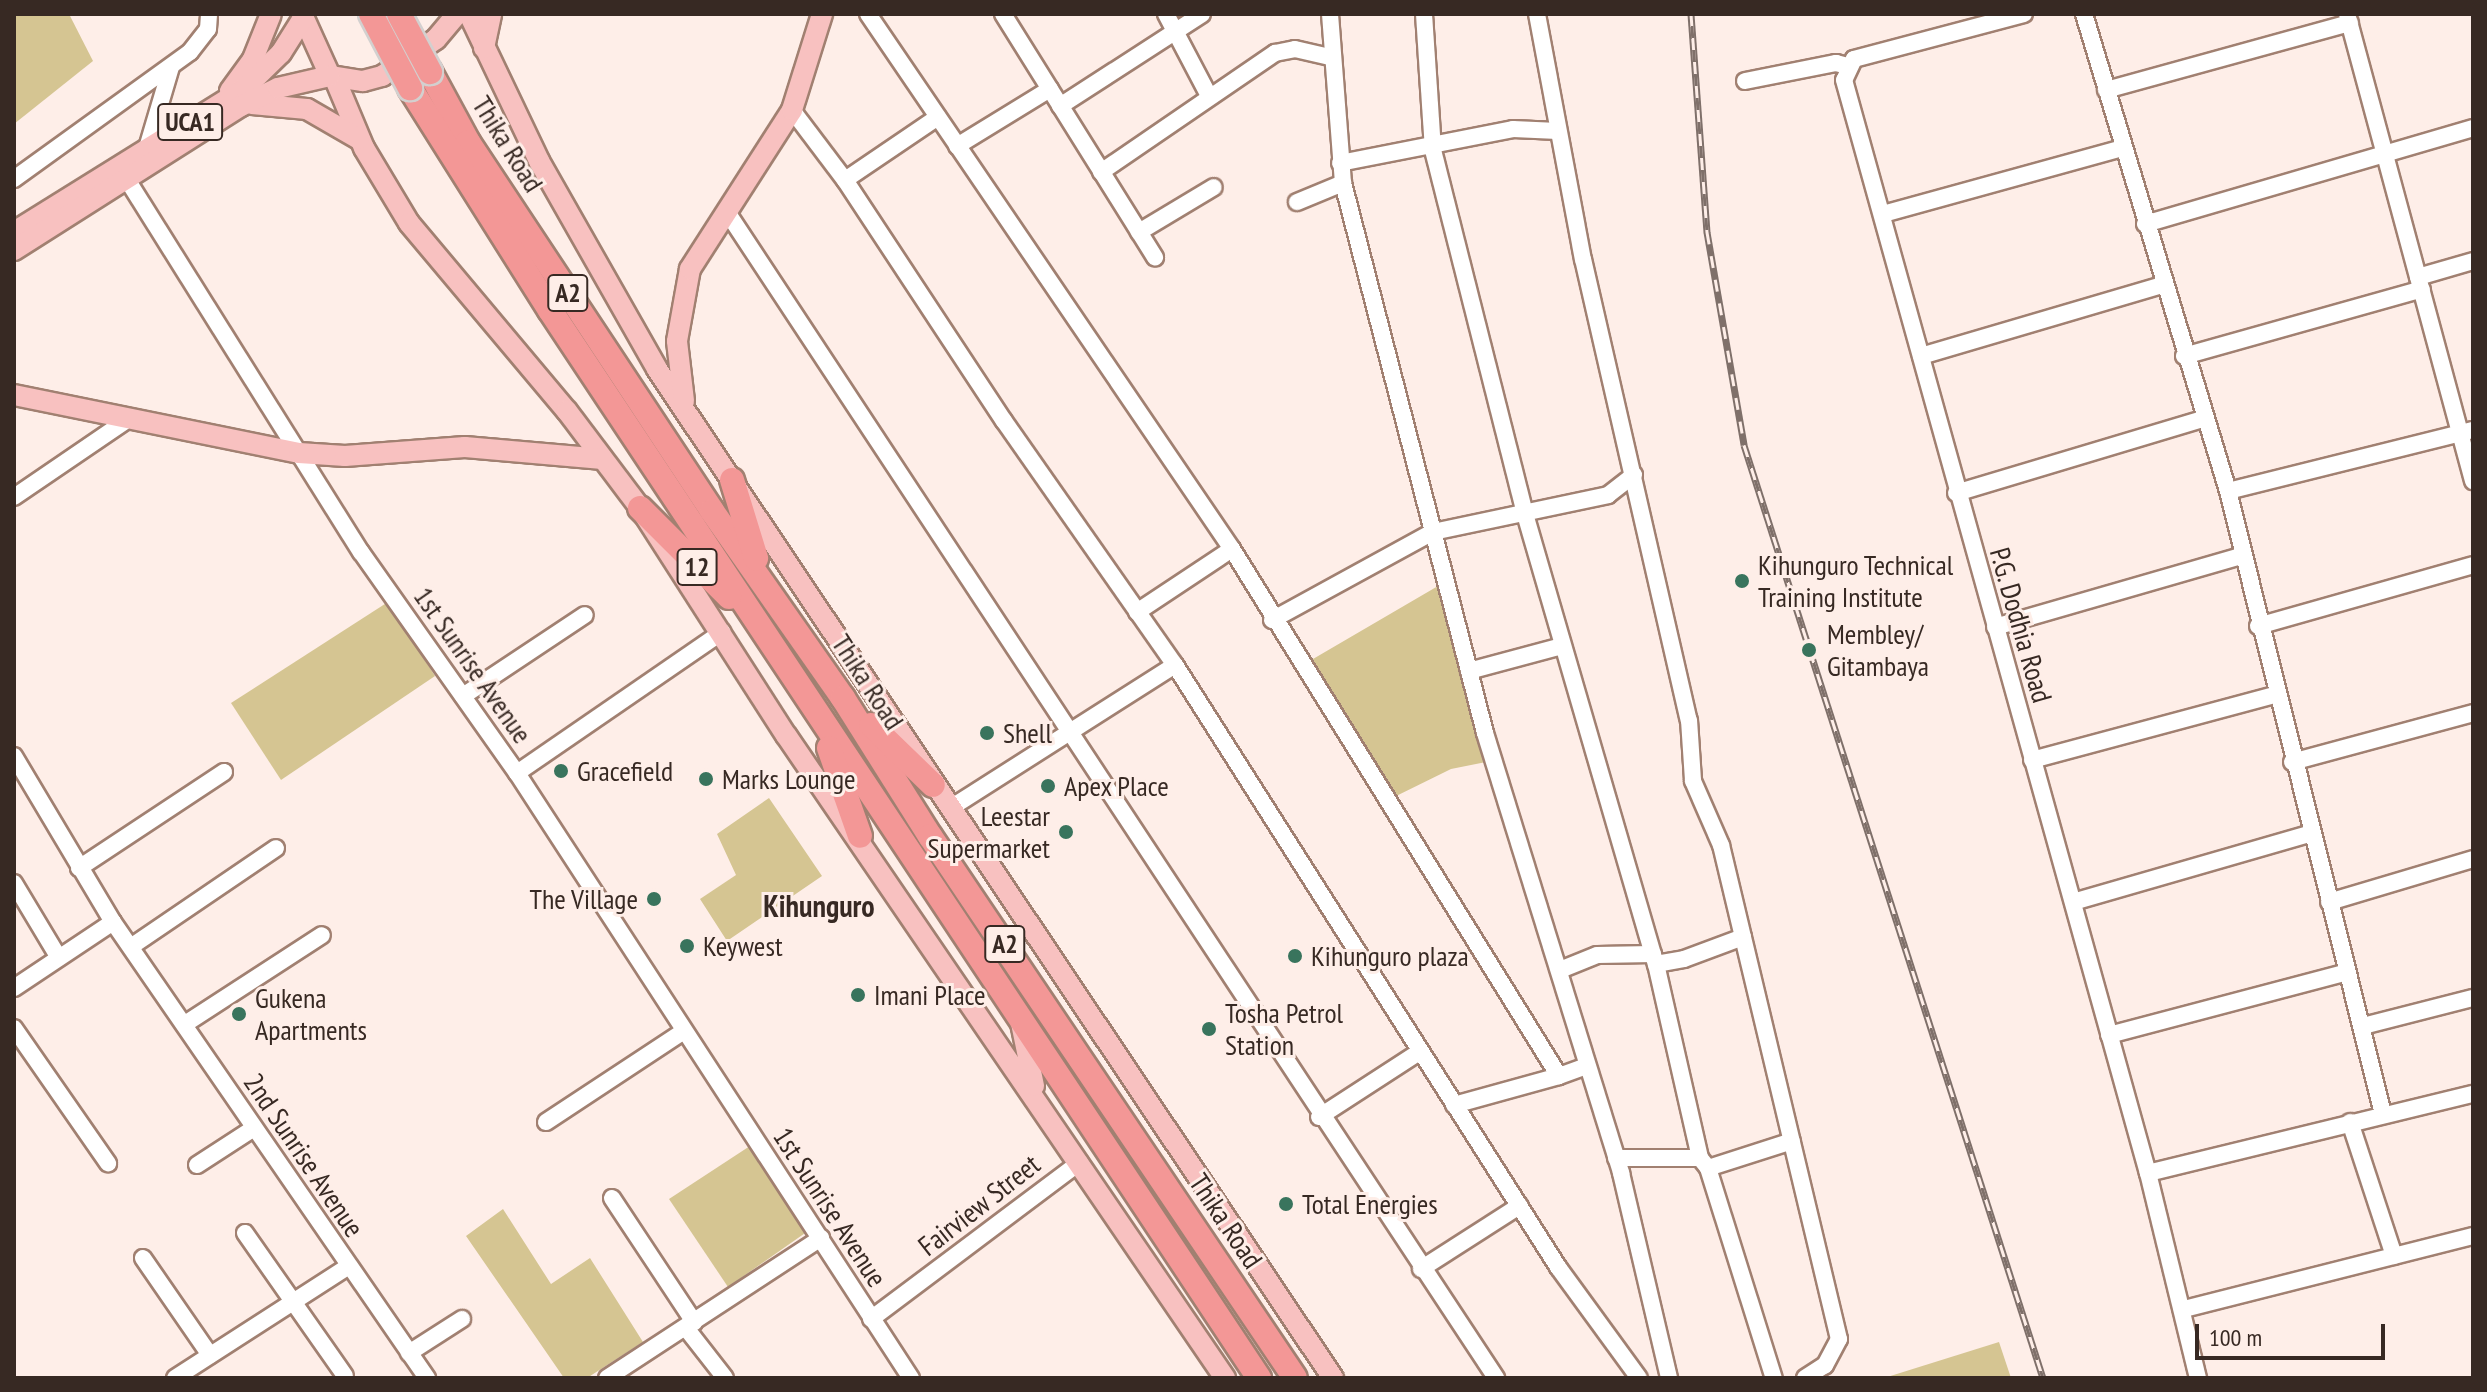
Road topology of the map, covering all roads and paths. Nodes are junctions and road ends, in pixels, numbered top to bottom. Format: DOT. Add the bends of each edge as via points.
graph roads {
  1 [pos="209,14"];
  2 [pos="271,14"];
  3 [pos="371,14"];
  4 [pos="399,14"];
  5 [pos="457,14"];
  6 [pos="469,14"];
  7 [pos="491,14"];
  8 [pos="822,14"];
  9 [pos="868,14"];
  10 [pos="1003,14"];
  11 [pos="1166,14"];
  12 [pos="1202,14"];
  13 [pos="1330,14"];
  14 [pos="1424,14"];
  15 [pos="1537,14"];
  16 [pos="2024,14"];
  17 [pos="2084,14"];
  18 [pos="302,16"];
  19 [pos="2349,18"];
  20 [pos="1175,31"];
  21 [pos="484,48"];
  22 [pos="1333,58"];
  23 [pos="171,66"];
  24 [pos="1847,66"];
  25 [pos="333,77"];
  26 [pos="1745,81"];
  27 [pos="1050,89"];
  28 [pos="2106,90"];
  29 [pos="1209,96"];
  30 [pos="231,105"];
  31 [pos="1060,106"];
  32 [pos="792,110"];
  33 [pos="938,117"];
  34 [pos="2473,128"];
  35 [pos="1558,131"];
  36 [pos="359,139"];
  37 [pos="957,146"];
  38 [pos="1433,146"];
  39 [pos="147,148"];
  40 [pos="2122,148"];
  41 [pos="2385,154"];
  42 [pos="1340,163"];
  43 [pos="1101,172"];
  44 [pos="14,179"];
  45 [pos="845,180"];
  46 [pos="128,181"];
  47 [pos="1343,183"];
  48 [pos="1214,187"];
  49 [pos="1297,202"];
  50 [pos="727,212"];
  51 [pos="1883,214"];
  52 [pos="2145,224"];
  53 [pos="14,232"];
  54 [pos="1139,232"];
  55 [pos="14,250"];
  56 [pos="1155,257"];
  57 [pos="2473,261"];
  58 [pos="2420,283"];
  59 [pos="2162,285"];
  60 [pos="1921,356"];
  61 [pos="2184,356"];
  62 [pos="14,395"];
  63 [pos="686,412"];
  64 [pos="2203,419"];
  65 [pos="127,420"];
  66 [pos="2467,431"];
  67 [pos="299,453"];
  68 [pos="602,459"];
  69 [pos="1634,475"];
  70 [pos="732,480"];
  71 [pos="2473,481"];
  72 [pos="2228,491"];
  73 [pos="1956,493"];
  74 [pos="14,497"];
  75 [pos="640,508"];
  76 [pos="1525,514"];
  77 [pos="702,518"];
  78 [pos="1433,532"];
  79 [pos="1232,549"];
  80 [pos="2241,556"];
  81 [pos="2473,565"];
  82 [pos="762,579"];
  83 [pos="1137,612"];
  84 [pos="585,615"];
  85 [pos="1272,620"];
  86 [pos="757,624"];
  87 [pos="2258,626"];
  88 [pos="1995,627"];
  89 [pos="722,632"];
  90 [pos="1562,646"];
  91 [pos="1175,665"];
  92 [pos="1469,671"];
  93 [pos="2275,695"];
  94 [pos="463,696"];
  95 [pos="843,698"];
  96 [pos="2473,713"];
  97 [pos="817,714"];
  98 [pos="1071,730"];
  99 [pos="14,756"];
  100 [pos="2032,760"];
  101 [pos="2292,762"];
  102 [pos="224,772"];
  103 [pos="517,773"];
  104 [pos="933,785"];
  105 [pos="952,807"];
  106 [pos="2312,833"];
  107 [pos="860,836"];
  108 [pos="276,848"];
  109 [pos="2473,859"];
  110 [pos="79,868"];
  111 [pos="14,883"];
  112 [pos="2073,902"];
  113 [pos="2329,902"];
  114 [pos="113,922"];
  115 [pos="322,935"];
  116 [pos="1743,937"];
  117 [pos="132,946"];
  118 [pos="59,958"];
  119 [pos="1654,959"];
  120 [pos="1560,970"];
  121 [pos="2347,972"];
  122 [pos="14,988"];
  123 [pos="2473,998"];
  124 [pos="1021,1022"];
  125 [pos="185,1024"];
  126 [pos="2363,1026"];
  127 [pos="14,1028"];
  128 [pos="684,1031"];
  129 [pos="2109,1035"];
  130 [pos="1419,1052"];
  131 [pos="1587,1066"];
  132 [pos="1559,1076"];
  133 [pos="2473,1094"];
  134 [pos="1036,1097"];
  135 [pos="1454,1105"];
  136 [pos="2383,1114"];
  137 [pos="1319,1117"];
  138 [pos="546,1122"];
  139 [pos="2350,1122"];
  140 [pos="254,1128"];
  141 [pos="1792,1141"];
  142 [pos="1616,1158"];
  143 [pos="1080,1162"];
  144 [pos="108,1163"];
  145 [pos="1704,1163"];
  146 [pos="197,1165"];
  147 [pos="2148,1173"];
  148 [pos="612,1198"];
  149 [pos="1519,1206"];
  150 [pos="245,1233"];
  151 [pos="2473,1236"];
  152 [pos="821,1238"];
  153 [pos="2394,1256"];
  154 [pos="143,1258"];
  155 [pos="347,1267"];
  156 [pos="1421,1269"];
  157 [pos="292,1303"];
  158 [pos="2184,1309"];
  159 [pos="462,1319"];
  160 [pos="871,1319"];
  161 [pos="690,1325"];
  162 [pos="409,1353"];
  163 [pos="210,1355"];
  164 [pos="1663,1375"];
  165 [pos="345,1376"];
  166 [pos="613,1376"];
  167 [pos="175,1378"];
  168 [pos="427,1378"];
  169 [pos="725,1378"];
  170 [pos="911,1378"];
  171 [pos="1225,1378"];
  172 [pos="1259,1378"];
  173 [pos="1295,1378"];
  174 [pos="1333,1378"];
  175 [pos="1496,1378"];
  176 [pos="1639,1378"];
  177 [pos="1774,1378"];
  178 [pos="1805,1378"];
  179 [pos="2198,1378"];
  1 -- 23 [label="street" via="204,37"];
  2 -- 30 [label="main road"];
  3 -- 77 [label="highway, Thika Road / A2, bridge" via="467,179"];
  4 -- 77 [label="highway, Thika Road / A2, bridge" via="468,142"];
  5 -- 25 [label="main road" via="436,39 382,76"];
  6 -- 21 [label="main road, Thika Road"];
  7 -- 21 [label="main road"];
  8 -- 32 [label="main road"];
  9 -- 33 [label="street"];
  10 -- 27 [label="street"];
  11 -- 20 [label="street"];
  12 -- 20 [label="street"];
  13 -- 22 [label="street"];
  14 -- 38 [label="street"];
  15 -- 35 [label="street"];
  16 -- 24 [label="street" via="1854,59"];
  17 -- 28 [label="street"];
  18 -- 25 [label="main road"];
  18 -- 30 [label="main road, UCA1" via="268,68"];
  19 -- 28 [label="street"];
  19 -- 41 [label="street"];
  20 -- 29 [label="street"];
  20 -- 31 [label="street"];
  21 -- 63 [label="main road, Thika Road" via="576,228"];
  22 -- 29 [label="street" via="1295,49 1275,53"];
  22 -- 42 [label="street"];
  23 -- 39 [label="street"];
  23 -- 44 [label="street"];
  24 -- 26 [label="street" via="1836,63"];
  24 -- 51 [label="street, P.G. Dodhia Road" via="1844,80"];
  25 -- 30 [label="main road, UCA1"];
  25 -- 36 [label="main road"];
  27 -- 31 [label="street"];
  27 -- 37 [label="street"];
  28 -- 40 [label="street"];
  29 -- 43 [label="street"];
  30 -- 36 [label="main road" via="265,102 307,109"];
  30 -- 39 [label="main road, UCA1"];
  30 -- 46 [label="main road, UCA1"];
  31 -- 43 [label="street"];
  32 -- 45 [label="street"];
  32 -- 50 [label="main road"];
  33 -- 37 [label="street"];
  33 -- 45 [label="street"];
  34 -- 41 [label="street"];
  35 -- 38 [label="street" via="1527,127"];
  35 -- 69 [label="street"];
  36 -- 68 [label="main road" via="409,223"];
  37 -- 79 [label="street"];
  38 -- 42 [label="street"];
  38 -- 76 [label="street"];
  39 -- 53 [label="main road, UCA1"];
  40 -- 51 [label="street"];
  40 -- 52 [label="street"];
  41 -- 52 [label="street"];
  41 -- 58 [label="street"];
  42 -- 47 [label="street"];
  43 -- 54 [label="street"];
  45 -- 83 [label="street"];
  46 -- 55 [label="main road, UCA1"];
  46 -- 67 [label="street, 1st Sunrise Avenue"];
  47 -- 49 [label="street"];
  47 -- 78 [label="street"];
  48 -- 54 [label="street"];
  50 -- 63 [label="main road" via="690,269 680,304 677,360"];
  50 -- 98 [label="street"];
  51 -- 60 [label="street, P.G. Dodhia Road"];
  52 -- 59 [label="street"];
  54 -- 56 [label="street"];
  57 -- 58 [label="street"];
  58 -- 61 [label="street"];
  58 -- 66 [label="street"];
  59 -- 60 [label="street"];
  59 -- 61 [label="street"];
  60 -- 73 [label="street, P.G. Dodhia Road"];
  61 -- 64 [label="street"];
  62 -- 65 [label="main road"];
  63 -- 70 [label="main road, Thika Road"];
  64 -- 72 [label="street"];
  64 -- 73 [label="street"];
  65 -- 67 [label="main road"];
  65 -- 74 [label="street"];
  66 -- 71 [label="street"];
  66 -- 72 [label="street"];
  67 -- 68 [label="main road" via="345,456 465,447"];
  67 -- 94 [label="street, 1st Sunrise Avenue"];
  68 -- 75 [label="main road"];
  69 -- 76 [label="street" via="1608,495"];
  69 -- 116 [label="street" via="1689,720 1693,781 1721,845"];
  70 -- 82 [label="highway"];
  70 -- 104 [label="main road, Thika Road"];
  72 -- 80 [label="street"];
  73 -- 88 [label="street, P.G. Dodhia Road"];
  75 -- 86 [label="highway, 12"];
  75 -- 89 [label="main road"];
  76 -- 78 [label="street"];
  76 -- 90 [label="street"];
  77 -- 82 [label="highway, Thika Road / A2"];
  77 -- 86 [label="highway, Thika Road / A2"];
  78 -- 85 [label="street"];
  78 -- 92 [label="street"];
  79 -- 83 [label="street"];
  79 -- 85 [label="street"];
  80 -- 87 [label="street"];
  80 -- 88 [label="street"];
  81 -- 87 [label="street"];
  82 -- 95 [label="highway, Thika Road / A2"];
  83 -- 91 [label="street"];
  84 -- 94 [label="street"];
  85 -- 132 [label="street"];
  86 -- 97 [label="highway, Thika Road / A2"];
  87 -- 93 [label="street"];
  88 -- 100 [label="street, P.G. Dodhia Road"];
  89 -- 103 [label="street"];
  89 -- 107 [label="main road"];
  90 -- 92 [label="street"];
  90 -- 119 [label="street"];
  91 -- 98 [label="street"];
  91 -- 130 [label="street"];
  92 -- 120 [label="street" via="1508,813"];
  93 -- 100 [label="street"];
  93 -- 101 [label="street"];
  94 -- 103 [label="street, 1st Sunrise Avenue"];
  95 -- 104 [label="highway"];
  95 -- 173 [label="highway, Thika Road / A2"];
  96 -- 101 [label="street"];
  97 -- 107 [label="highway"];
  97 -- 124 [label="highway, Thika Road / A2"];
  98 -- 105 [label="street"];
  98 -- 137 [label="street"];
  99 -- 110 [label="street, 2nd Sunrise Avenue"];
  100 -- 112 [label="street, P.G. Dodhia Road"];
  101 -- 106 [label="street"];
  102 -- 110 [label="street"];
  103 -- 128 [label="street, 1st Sunrise Avenue"];
  104 -- 105 [label="main road, Thika Road"];
  105 -- 174 [label="main road, Thika Road"];
  106 -- 112 [label="street"];
  106 -- 113 [label="street"];
  107 -- 134 [label="main road"];
  108 -- 117 [label="street"];
  109 -- 113 [label="street"];
  110 -- 114 [label="street, 2nd Sunrise Avenue"];
  111 -- 118 [label="street"];
  112 -- 129 [label="street, P.G. Dodhia Road"];
  113 -- 121 [label="street"];
  114 -- 117 [label="street, 2nd Sunrise Avenue"];
  114 -- 118 [label="street"];
  115 -- 125 [label="street"];
  116 -- 119 [label="street" via="1684,959"];
  116 -- 141 [label="street"];
  117 -- 125 [label="street, 2nd Sunrise Avenue"];
  118 -- 122 [label="street"];
  119 -- 120 [label="street" via="1597,955"];
  119 -- 145 [label="street"];
  120 -- 131 [label="street"];
  121 -- 126 [label="street"];
  121 -- 129 [label="street"];
  123 -- 126 [label="street"];
  124 -- 134 [label="main road"];
  124 -- 172 [label="highway, Thika Road / A2"];
  125 -- 140 [label="street, 2nd Sunrise Avenue"];
  126 -- 136 [label="street"];
  127 -- 144 [label="street"];
  128 -- 138 [label="street"];
  128 -- 152 [label="street, 1st Sunrise Avenue"];
  129 -- 147 [label="street, P.G. Dodhia Road"];
  130 -- 135 [label="street"];
  130 -- 137 [label="street"];
  131 -- 132 [label="street"];
  131 -- 142 [label="street"];
  132 -- 135 [label="street"];
  133 -- 136 [label="street"];
  134 -- 143 [label="main road"];
  135 -- 149 [label="street"];
  136 -- 139 [label="street"];
  137 -- 156 [label="street"];
  139 -- 147 [label="street"];
  139 -- 153 [label="street"];
  140 -- 146 [label="street"];
  140 -- 155 [label="street, 2nd Sunrise Avenue"];
  141 -- 145 [label="street"];
  141 -- 178 [label="street" via="1839,1339 1825,1365"];
  142 -- 145 [label="street"];
  142 -- 164 [label="street"];
  143 -- 160 [label="street, Fairview Street"];
  143 -- 171 [label="main road"];
  145 -- 177 [label="street"];
  147 -- 158 [label="street, P.G. Dodhia Road"];
  148 -- 161 [label="street"];
  149 -- 156 [label="street"];
  149 -- 176 [label="street"];
  150 -- 157 [label="street"];
  151 -- 153 [label="street"];
  152 -- 160 [label="street, 1st Sunrise Avenue"];
  152 -- 161 [label="street"];
  153 -- 158 [label="street"];
  154 -- 163 [label="street"];
  155 -- 157 [label="street"];
  155 -- 162 [label="street, 2nd Sunrise Avenue"];
  156 -- 175 [label="street"];
  157 -- 163 [label="street"];
  157 -- 165 [label="street"];
  158 -- 179 [label="street, P.G. Dodhia Road"];
  159 -- 162 [label="street"];
  160 -- 170 [label="street, 1st Sunrise Avenue"];
  161 -- 166 [label="street"];
  161 -- 169 [label="street"];
  162 -- 168 [label="street, 2nd Sunrise Avenue"];
  163 -- 167 [label="street"];
}
